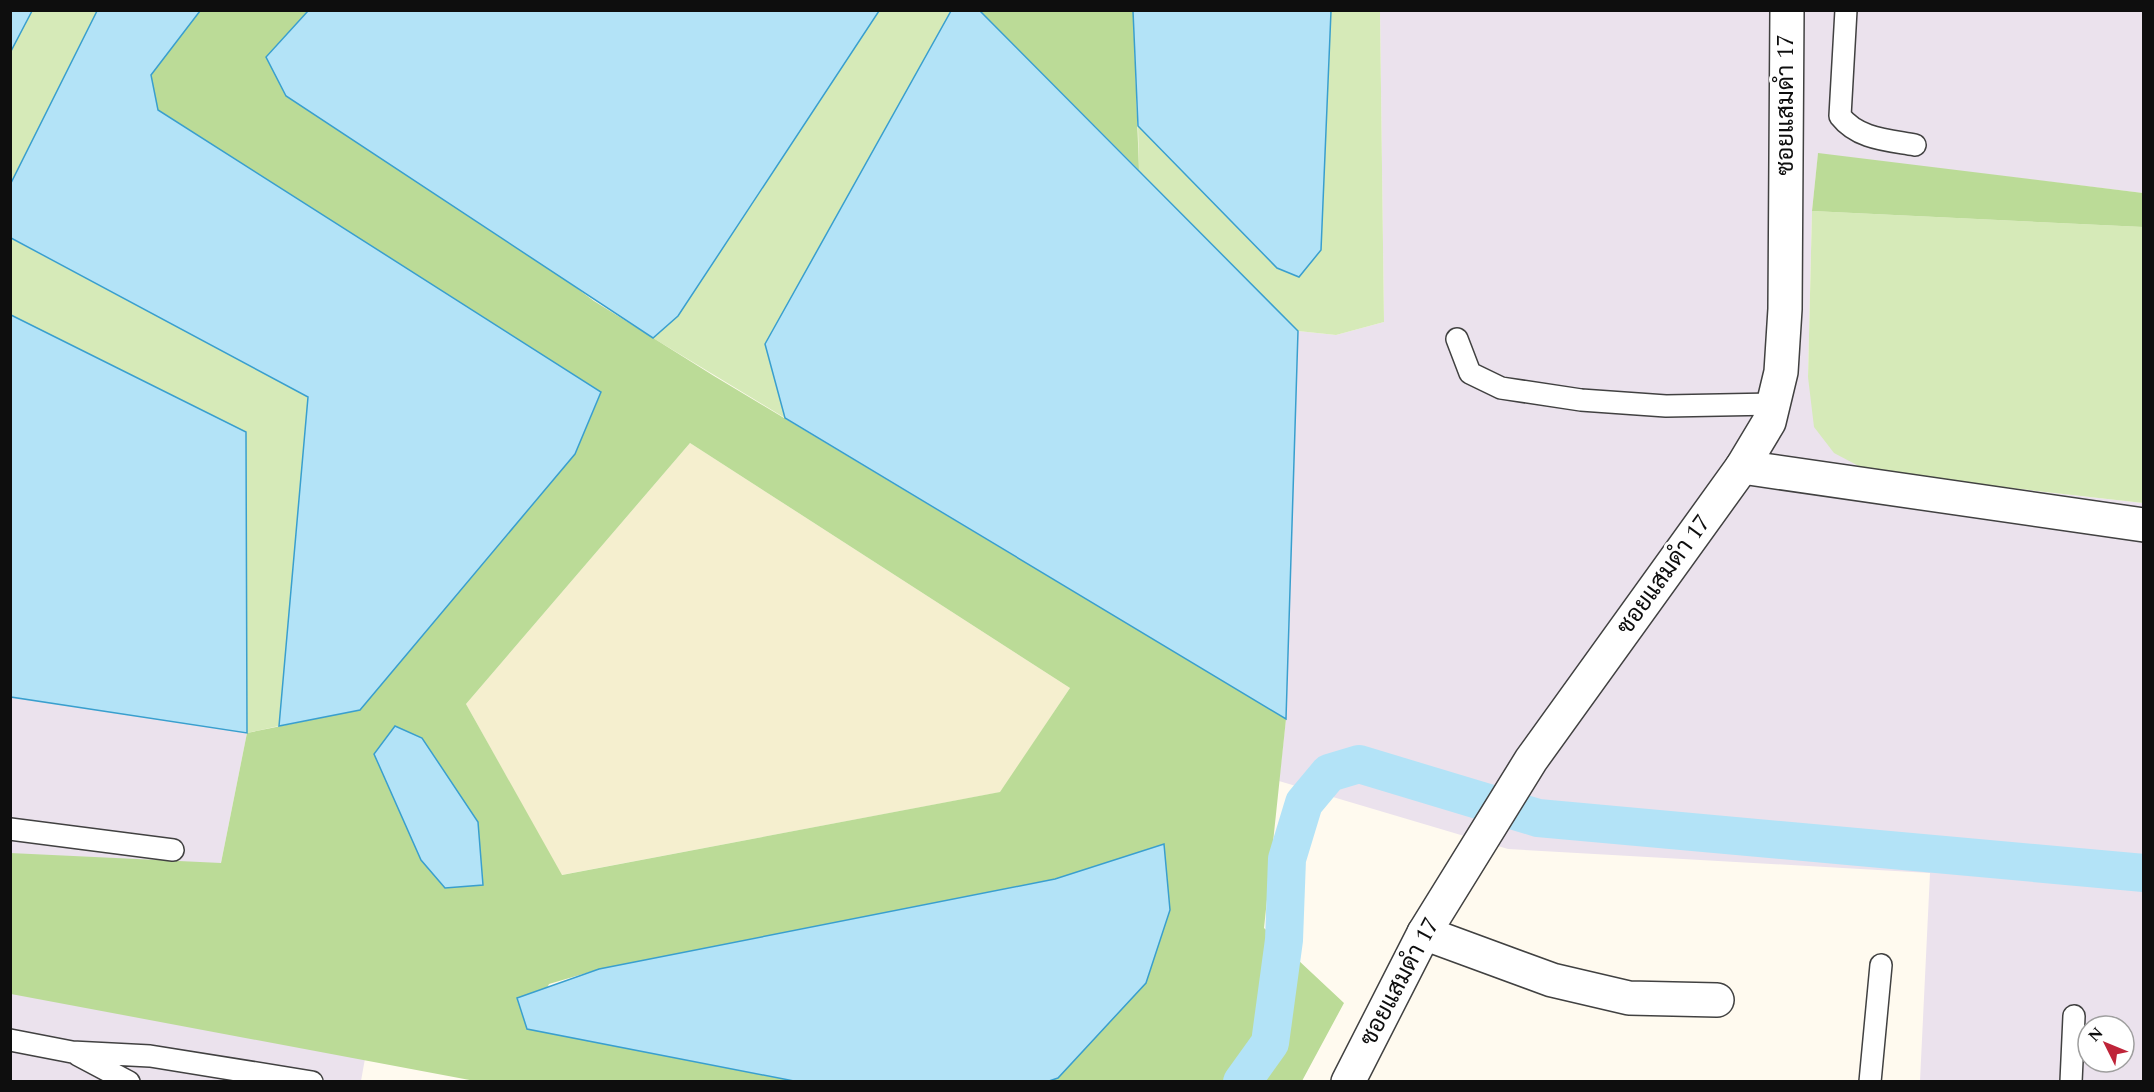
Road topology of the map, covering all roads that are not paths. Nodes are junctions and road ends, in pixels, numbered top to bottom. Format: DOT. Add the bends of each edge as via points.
graph roads {
  1 [pos="1787,10"];
  2 [pos="1846,10"];
  3 [pos="1914,145"];
  4 [pos="1457,339"];
  5 [pos="1774,404"];
  6 [pos="1742,467"];
  7 [pos="2144,525"];
  8 [pos="10,830"];
  9 [pos="173,850"];
  10 [pos="1424,933"];
  11 [pos="1881,964"];
  12 [pos="1717,1000"];
  13 [pos="2074,1016"];
  14 [pos="10,1040"];
  15 [pos="72,1052"];
  16 [pos="290,1079"];
  17 [pos="1355,1080"];
  18 [pos="129,1082"];
  19 [pos="312,1082"];
  20 [pos="1870,1082"];
  21 [pos="2071,1082"];
  1 -- 5 [label="street, ซอยแสมดำ 17" via="1785,309 1781,372"];
  2 -- 3 [label="lane" via="1840,116 1850,129 1864,135"];
  4 -- 5 [label="lane" via="1470,373 1501,388 1581,400 1666,406"];
  5 -- 6 [label="street, ซอยแสมดำ 17" via="1769,422"];
  6 -- 7 [label="street"];
  6 -- 10 [label="street, ซอยแสมดำ 17" via="1531,760"];
  8 -- 9 [label="lane"];
  10 -- 12 [label="street" via="1552,980 1629,998"];
  10 -- 17 [label="street, ซอยแสมดำ 17"];
  11 -- 20 [label="lane"];
  13 -- 21 [label="lane"];
  14 -- 15 [label="lane"];
  15 -- 16 [label="lane" via="150,1056"];
  15 -- 18 [label="lane"];
  16 -- 19 [label="lane"];
}
